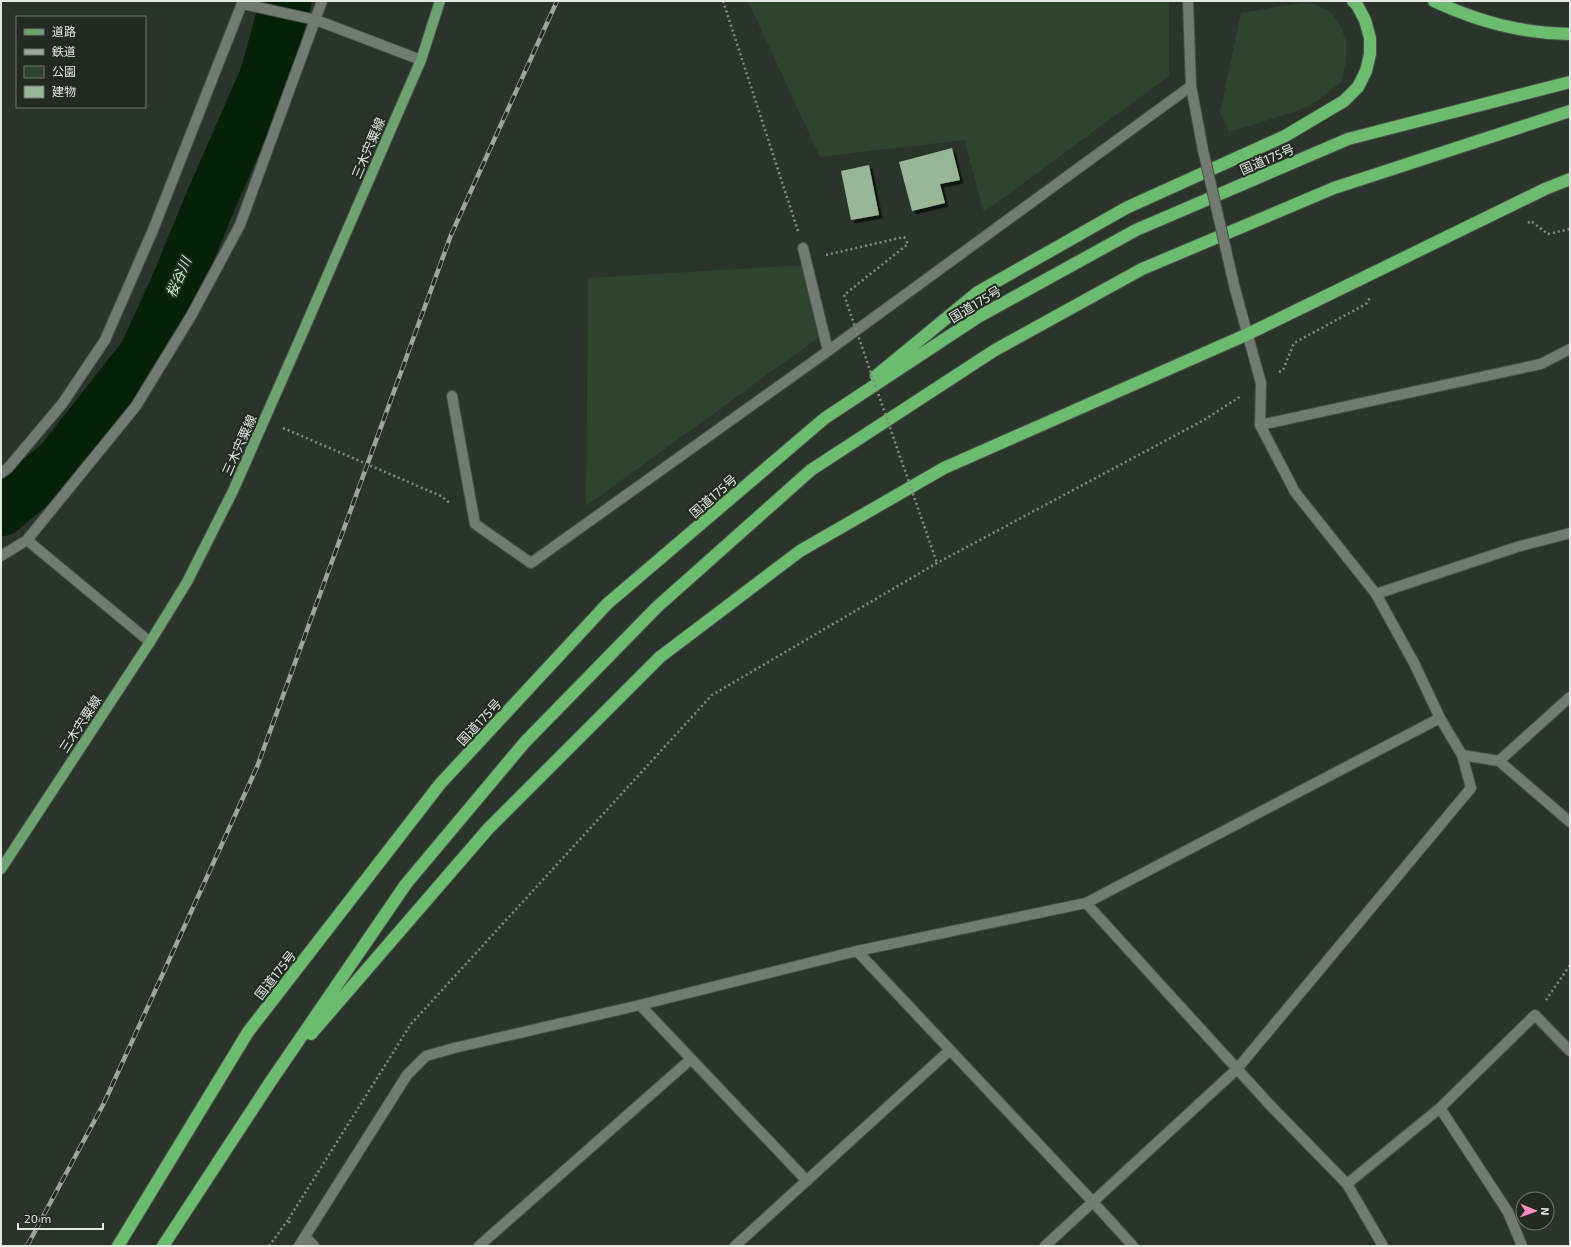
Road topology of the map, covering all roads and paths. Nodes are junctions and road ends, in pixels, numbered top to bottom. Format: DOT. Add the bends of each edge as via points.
graph roads {
  1 [pos="322,1"];
  2 [pos="440,1"];
  3 [pos="723,1"];
  4 [pos="1188,1"];
  5 [pos="1353,1"];
  6 [pos="1434,1"];
  7 [pos="243,2"];
  8 [pos="316,20"];
  9 [pos="1570,34"];
  10 [pos="421,60"];
  11 [pos="1570,82"];
  12 [pos="1191,86"];
  13 [pos="1570,111"];
  14 [pos="1570,180"];
  15 [pos="1524,224"];
  16 [pos="1570,229"];
  17 [pos="803,248"];
  18 [pos="806,260"];
  19 [pos="1374,292"];
  20 [pos="1248,334"];
  21 [pos="1570,349"];
  22 [pos="828,351"];
  23 [pos="1261,384"];
  24 [pos="452,396"];
  25 [pos="825,418"];
  26 [pos="264,420"];
  27 [pos="1260,425"];
  28 [pos="1,473"];
  29 [pos="475,524"];
  30 [pos="1570,533"];
  31 [pos="27,540"];
  32 [pos="1,556"];
  33 [pos="937,564"];
  34 [pos="1376,594"];
  35 [pos="150,642"];
  36 [pos="1570,697"];
  37 [pos="1440,718"];
  38 [pos="1462,754"];
  39 [pos="1499,761"];
  40 [pos="1570,822"];
  41 [pos="1,869"];
  42 [pos="1086,903"];
  43 [pos="856,951"];
  44 [pos="1570,965"];
  45 [pos="640,1005"];
  46 [pos="1535,1015"];
  47 [pos="950,1050"];
  48 [pos="1570,1051"];
  49 [pos="691,1059"];
  50 [pos="1237,1069"];
  51 [pos="271,1081"];
  52 [pos="1440,1108"];
  53 [pos="807,1181"];
  54 [pos="1347,1184"];
  55 [pos="1092,1202"];
  56 [pos="288,1220"];
  57 [pos="305,1237"];
  58 [pos="118,1246"];
  59 [pos="163,1246"];
  60 [pos="269,1246"];
  61 [pos="299,1246"];
  62 [pos="314,1246"];
  63 [pos="479,1246"];
  64 [pos="735,1246"];
  65 [pos="1045,1246"];
  66 [pos="1132,1246"];
  67 [pos="1383,1246"];
  68 [pos="1522,1246"];
  1 -- 8 [label="street"];
  2 -- 10 [label="main road, 三木宍粟線"];
  3 -- 17 [label="path"];
  4 -- 12 [label="street"];
  5 -- 25 [label="highway" via="1365,20 1370,38 1370,54 1366,71 1358,87 1344,101 1285,136 1126,208 978,292"];
  6 -- 9 [label="highway" via="1506,28 1548,34"];
  7 -- 8 [label="street"];
  7 -- 28 [label="street" via="153,230 105,340 62,404"];
  8 -- 10 [label="street"];
  8 -- 31 [label="street" via="240,225 191,316 136,406"];
  10 -- 26 [label="main road, 三木宍粟線"];
  11 -- 25 [label="highway, 国道175号" via="1348,139 1136,230 978,317"];
  12 -- 20 [label="street, bridge" via="1203,150"];
  12 -- 22 [label="street"];
  13 -- 51 [label="highway" via="1334,188 1142,270 995,350 811,470 657,606 524,742 406,884"];
  14 -- 20 [label="highway" via="1545,189"];
  15 -- 16 [label="path" via="1531,221 1548,234"];
  17 -- 18 [label="street"];
  18 -- 22 [label="street"];
  18 -- 33 [label="path, bridge" via="904,237 908,244 844,295"];
  19 -- 23 [label="path" via="1366,304 1294,344 1282,370"];
  20 -- 23 [label="street"];
  20 -- 51 [label="highway" via="944,468 800,551 667,652 488,829"];
  21 -- 27 [label="street" via="1541,364"];
  22 -- 29 [label="street" via="531,563"];
  23 -- 27 [label="street"];
  23 -- 33 [label="path" via="1204,420"];
  24 -- 29 [label="street"];
  25 -- 58 [label="highway, 国道175号" via="607,604 440,784 248,1032"];
  26 -- 29 [label="path" via="441,496"];
  26 -- 35 [label="main road, 三木宍粟線" via="233,491 187,582"];
  27 -- 34 [label="street" via="1295,492"];
  30 -- 34 [label="street" via="1517,547"];
  31 -- 32 [label="street"];
  31 -- 35 [label="street"];
  33 -- 56 [label="path" via="712,695 411,1024"];
  34 -- 37 [label="street" via="1414,663"];
  35 -- 41 [label="main road, 三木宍粟線"];
  36 -- 39 [label="street"];
  37 -- 38 [label="street"];
  37 -- 42 [label="street"];
  38 -- 39 [label="street"];
  38 -- 50 [label="street" via="1471,788"];
  39 -- 40 [label="street"];
  42 -- 43 [label="street"];
  42 -- 50 [label="street"];
  43 -- 45 [label="street"];
  43 -- 47 [label="street"];
  44 -- 46 [label="path"];
  45 -- 49 [label="street"];
  45 -- 57 [label="street" via="426,1056 407,1075"];
  46 -- 48 [label="street"];
  46 -- 52 [label="street"];
  47 -- 53 [label="street"];
  47 -- 55 [label="street"];
  49 -- 53 [label="street"];
  49 -- 63 [label="street"];
  50 -- 54 [label="street"];
  50 -- 55 [label="street"];
  51 -- 59 [label="highway"];
  52 -- 54 [label="street"];
  52 -- 68 [label="street" via="1508,1212"];
  53 -- 64 [label="street"];
  54 -- 67 [label="street"];
  55 -- 65 [label="street"];
  55 -- 66 [label="street"];
  56 -- 57 [label="path"];
  56 -- 60 [label="path"];
  57 -- 61 [label="street"];
  57 -- 62 [label="street"];
}
